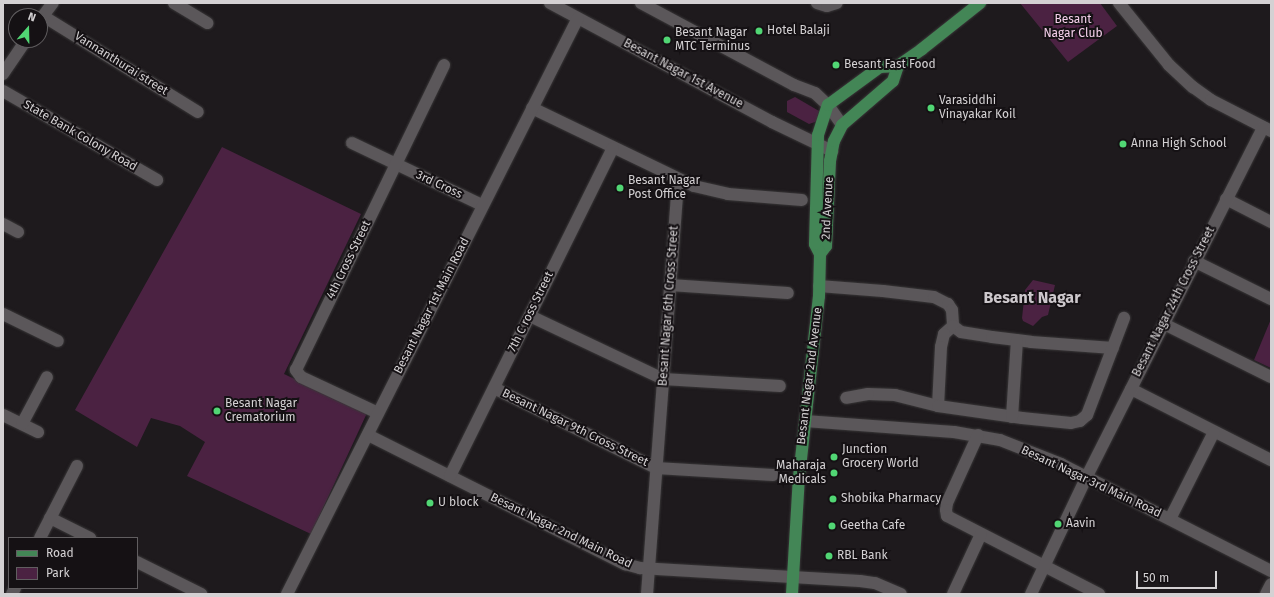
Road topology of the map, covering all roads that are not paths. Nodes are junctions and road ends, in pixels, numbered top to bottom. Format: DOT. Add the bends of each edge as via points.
graph roads {
  1 [pos="174,3"];
  2 [pos="550,3"];
  3 [pos="641,3"];
  4 [pos="817,3"];
  5 [pos="837,3"];
  6 [pos="980,3"];
  7 [pos="1119,3"];
  8 [pos="578,18"];
  9 [pos="48,22"];
  10 [pos="207,23"];
  11 [pos="21,48"];
  12 [pos="444,65"];
  13 [pos="898,66"];
  14 [pos="3,74"];
  15 [pos="3,91"];
  16 [pos="828,105"];
  17 [pos="532,108"];
  18 [pos="198,112"];
  19 [pos="842,125"];
  20 [pos="1267,129"];
  21 [pos="352,143"];
  22 [pos="817,144"];
  23 [pos="613,148"];
  24 [pos="831,156"];
  25 [pos="395,164"];
  26 [pos="157,180"];
  27 [pos="678,180"];
  28 [pos="1226,199"];
  29 [pos="802,200"];
  30 [pos="482,205"];
  31 [pos="1271,222"];
  32 [pos="3,224"];
  33 [pos="18,232"];
  34 [pos="820,254"];
  35 [pos="1194,261"];
  36 [pos="670,285"];
  37 [pos="819,286"];
  38 [pos="788,293"];
  39 [pos="1271,300"];
  40 [pos="3,314"];
  41 [pos="530,316"];
  42 [pos="1124,318"];
  43 [pos="1164,324"];
  44 [pos="952,326"];
  45 [pos="1017,340"];
  46 [pos="58,341"];
  47 [pos="1113,348"];
  48 [pos="47,377"];
  49 [pos="1271,377"];
  50 [pos="663,379"];
  51 [pos="780,386"];
  52 [pos="494,388"];
  53 [pos="1131,389"];
  54 [pos="846,398"];
  55 [pos="938,406"];
  56 [pos="378,414"];
  57 [pos="3,415"];
  58 [pos="1012,417"];
  59 [pos="805,421"];
  60 [pos="22,424"];
  61 [pos="38,432"];
  62 [pos="1214,432"];
  63 [pos="368,435"];
  64 [pos="978,435"];
  65 [pos="1271,460"];
  66 [pos="77,466"];
  67 [pos="656,468"];
  68 [pos="772,475"];
  69 [pos="450,476"];
  70 [pos="1086,478"];
  71 [pos="50,518"];
  72 [pos="1170,519"];
  73 [pos="981,534"];
  74 [pos="40,537"];
  75 [pos="88,537"];
  76 [pos="138,562"];
  77 [pos="1045,566"];
  78 [pos="649,568"];
  79 [pos="1271,571"];
  80 [pos="793,576"];
  81 [pos="1271,584"];
  82 [pos="201,594"];
  83 [pos="287,594"];
  84 [pos="647,594"];
  85 [pos="792,594"];
  86 [pos="901,594"];
  87 [pos="953,594"];
  88 [pos="1031,594"];
  89 [pos="1099,594"];
  90 [pos="1266,594"];
  1 -- 10 [label="street"];
  2 -- 8 [label="street, Besant Nagar 1st Avenue"];
  3 -- 16 [label="street" via="794,85 815,93"];
  4 -- 5 [label="street" via="827,6"];
  6 -- 13 [label="main road"];
  7 -- 20 [label="street" via="1169,65 1193,87 1217,103"];
  8 -- 17 [label="street, Besant Nagar 1st Main Road"];
  8 -- 22 [label="street, Besant Nagar 1st Avenue"];
  9 -- 18 [label="street, Vannanthurai street"];
  11 -- 14 [label="street"];
  12 -- 25 [label="street, 4th Cross Street"];
  13 -- 16 [label="main road" via="880,66"];
  13 -- 19 [label="main road" via="893,81"];
  15 -- 26 [label="street, State Bank Colony Road"];
  16 -- 19 [label="street"];
  16 -- 22 [label="main road"];
  17 -- 23 [label="street"];
  17 -- 30 [label="street, Besant Nagar 1st Main Road"];
  19 -- 24 [label="main road, 2nd Avenue" via="834,141"];
  20 -- 28 [label="street, Besant Nagar 24th Cross Street"];
  21 -- 25 [label="street, 3rd Cross"];
  22 -- 24 [label="street, Besant Nagar 1st Avenue"];
  22 -- 34 [label="main road" via="815,244"];
  23 -- 27 [label="street"];
  23 -- 41 [label="street, 7th C ross Street"];
  24 -- 34 [label="main road, 2nd Avenue" via="826,246"];
  25 -- 30 [label="street, 3rd Cross"];
  25 -- 56 [label="street, 4th Cross Street" via="296,370 301,378"];
  27 -- 29 [label="street" via="728,194"];
  27 -- 36 [label="street, Besant Nagar 6th Cross Street"];
  28 -- 31 [label="street"];
  28 -- 35 [label="street, Besant Nagar 24th Cross Street"];
  30 -- 56 [label="street, Besant Nagar 1st Main Road"];
  32 -- 33 [label="street"];
  34 -- 37 [label="main road, Besant Nagar 2nd Avenue"];
  35 -- 39 [label="street"];
  35 -- 43 [label="street, Besant Nagar 24th Cross Street"];
  36 -- 38 [label="street"];
  36 -- 50 [label="street, Besant Nagar 6th Cross Street"];
  37 -- 44 [label="street" via="934,297 948,304 952,310"];
  37 -- 59 [label="main road, Besant Nagar 2nd Avenue"];
  40 -- 46 [label="street"];
  41 -- 50 [label="street"];
  41 -- 52 [label="street, 7th C ross Street"];
  42 -- 47 [label="street"];
  43 -- 49 [label="street"];
  43 -- 53 [label="street, Besant Nagar 24th Cross Street"];
  44 -- 45 [label="street" via="961,332"];
  44 -- 55 [label="street" via="944,334 941,347"];
  45 -- 47 [label="street"];
  45 -- 58 [label="street"];
  47 -- 58 [label="street" via="1087,415 1080,421 1071,423"];
  48 -- 60 [label="street"];
  50 -- 51 [label="street"];
  50 -- 67 [label="street, Besant Nagar 6th Cross Street"];
  52 -- 67 [label="street, Besant Nagar 9th Cross Street"];
  52 -- 69 [label="street, 7th C ross Street"];
  53 -- 62 [label="street"];
  53 -- 70 [label="street, Besant Nagar 24th Cross Street"];
  54 -- 55 [label="street" via="868,394 895,394"];
  55 -- 58 [label="street"];
  56 -- 63 [label="street, Besant Nagar 1st Main Road"];
  57 -- 60 [label="street"];
  59 -- 64 [label="street, Besant Nagar 3rd Main Road"];
  59 -- 80 [label="main road, Besant Nagar 2nd Avenue"];
  60 -- 61 [label="street"];
  62 -- 65 [label="street"];
  62 -- 72 [label="street"];
  63 -- 69 [label="street, Besant Nagar 2nd Main Road"];
  63 -- 83 [label="street, Besant Nagar 1st Main Road"];
  64 -- 70 [label="street, Besant Nagar 3rd Main Road" via="1000,440"];
  64 -- 73 [label="street" via="950,494 946,510 950,519"];
  66 -- 71 [label="street"];
  67 -- 68 [label="street"];
  67 -- 78 [label="street, Besant Nagar 6th Cross Street"];
  69 -- 78 [label="street, Besant Nagar 2nd Main Road" via="626,564"];
  70 -- 72 [label="street, Besant Nagar 3rd Main Road"];
  70 -- 77 [label="street, Besant Nagar 24th Cross Street"];
  71 -- 74 [label="street"];
  71 -- 75 [label="street"];
  72 -- 79 [label="street, Besant Nagar 3rd Main Road"];
  73 -- 77 [label="street"];
  73 -- 87 [label="street"];
  76 -- 82 [label="street"];
  77 -- 88 [label="street, Besant Nagar 24th Cross Street"];
  77 -- 89 [label="street"];
  78 -- 80 [label="street, Besant Nagar 2nd Main Road"];
  78 -- 84 [label="street, Besant Nagar 6th Cross Street"];
  80 -- 85 [label="main road, Besant Nagar 2nd Avenue"];
  80 -- 86 [label="street, Besant Nagar 2nd Main Road" via="860,581"];
  81 -- 90 [label="street"];
}
